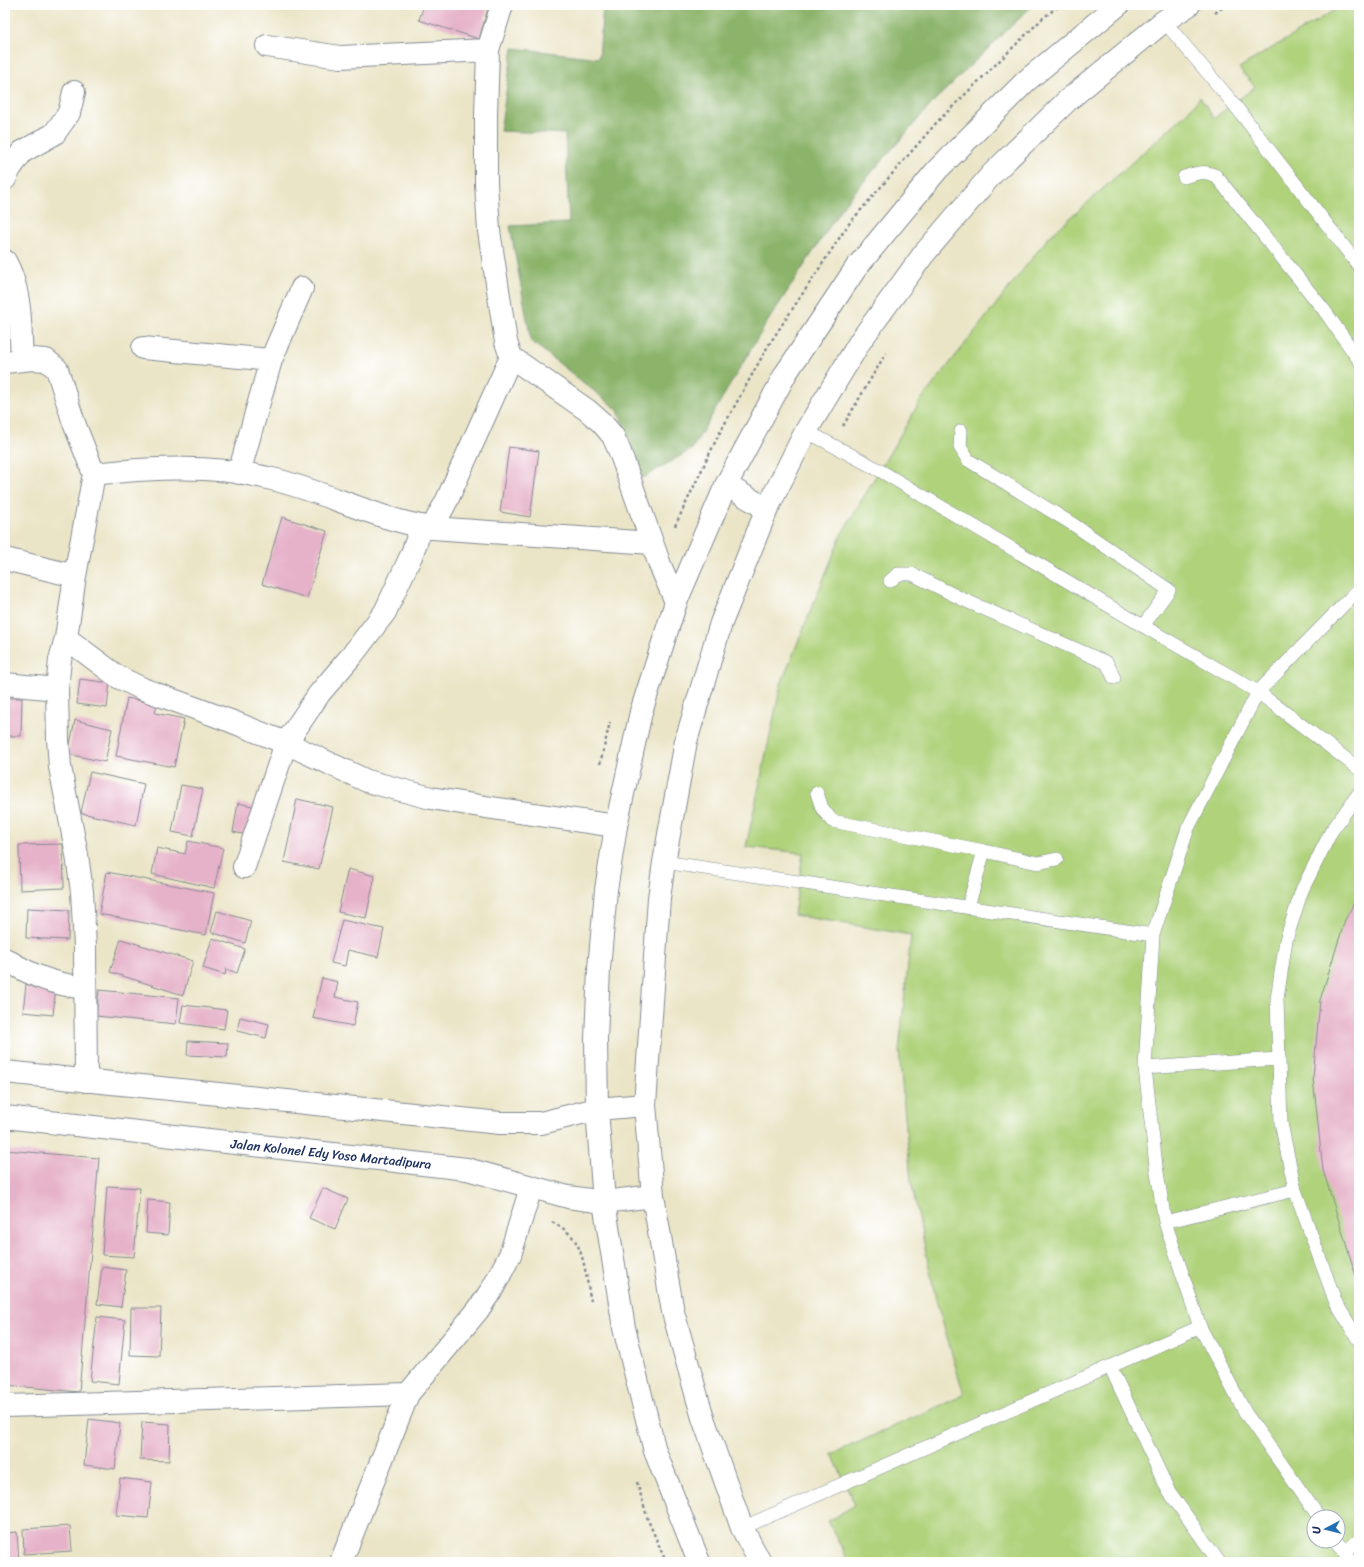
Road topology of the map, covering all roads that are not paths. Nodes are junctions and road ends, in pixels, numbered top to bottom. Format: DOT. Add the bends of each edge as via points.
graph roads {
  1 [pos="502,5"];
  2 [pos="1118,5"];
  3 [pos="1189,5"];
  4 [pos="1164,21"];
  5 [pos="267,46"];
  6 [pos="488,50"];
  7 [pos="74,92"];
  8 [pos="1184,177"];
  9 [pos="5,179"];
  10 [pos="5,261"];
  11 [pos="1359,266"];
  12 [pos="302,288"];
  13 [pos="143,348"];
  14 [pos="511,357"];
  15 [pos="271,360"];
  16 [pos="1359,360"];
  17 [pos="13,361"];
  18 [pos="806,431"];
  19 [pos="961,431"];
  20 [pos="239,473"];
  21 [pos="94,474"];
  22 [pos="726,485"];
  23 [pos="767,509"];
  24 [pos="427,527"];
  25 [pos="652,543"];
  26 [pos="5,559"];
  27 [pos="76,576"];
  28 [pos="890,581"];
  29 [pos="1359,589"];
  30 [pos="676,602"];
  31 [pos="1143,626"];
  32 [pos="66,638"];
  33 [pos="1114,678"];
  34 [pos="5,684"];
  35 [pos="57,689"];
  36 [pos="1258,692"];
  37 [pos="286,743"];
  38 [pos="1359,769"];
  39 [pos="818,793"];
  40 [pos="1359,793"];
  41 [pos="616,826"];
  42 [pos="984,851"];
  43 [pos="1057,859"];
  44 [pos="664,862"];
  45 [pos="244,867"];
  46 [pos="968,907"];
  47 [pos="1153,934"];
  48 [pos="5,959"];
  49 [pos="85,988"];
  50 [pos="1278,1060"];
  51 [pos="1145,1068"];
  52 [pos="5,1072"];
  53 [pos="86,1081"];
  54 [pos="645,1105"];
  55 [pos="597,1109"];
  56 [pos="5,1117"];
  57 [pos="531,1188"];
  58 [pos="1295,1190"];
  59 [pos="653,1196"];
  60 [pos="604,1202"];
  61 [pos="1165,1222"];
  62 [pos="1200,1327"];
  63 [pos="1359,1341"];
  64 [pos="1110,1366"];
  65 [pos="408,1394"];
  66 [pos="5,1406"];
  67 [pos="1313,1509"];
  68 [pos="742,1528"];
  69 [pos="1359,1540"];
  70 [pos="1348,1557"];
  71 [pos="341,1562"];
  72 [pos="699,1562"];
  73 [pos="760,1562"];
  74 [pos="1219,1562"];
  1 -- 6 [label="street"];
  2 -- 22 [label="street" via="1026,81 937,170 856,268 786,373"];
  3 -- 4 [label="street"];
  4 -- 11 [label="lane" via="1233,103"];
  4 -- 18 [label="street" via="1068,100 992,174 923,255 861,340"];
  5 -- 6 [label="street" via="340,57"];
  6 -- 14 [label="street" via="486,182 489,231 506,342"];
  7 -- 9 [label="street" via="69,113 54,134 22,152"];
  8 -- 16 [label="lane" via="1207,172 1216,176 1324,310"];
  10 -- 17 [label="street" via="16,288 19,309"];
  12 -- 15 [label="street"];
  13 -- 15 [label="street"];
  14 -- 24 [label="street" via="450,492"];
  14 -- 25 [label="street" via="587,410 613,436"];
  15 -- 20 [label="street"];
  17 -- 21 [label="street" via="46,360 57,369"];
  18 -- 23 [label="street"];
  18 -- 31 [label="lane" via="879,470"];
  19 -- 31 [label="lane" via="960,447 968,460 1074,525 1169,590"];
  20 -- 21 [label="street" via="192,468 142,469"];
  20 -- 24 [label="street" via="272,478 390,518"];
  21 -- 27 [label="street"];
  22 -- 23 [label="street"];
  22 -- 30 [label="street"];
  23 -- 44 [label="street" via="716,638 686,741"];
  24 -- 25 [label="street"];
  24 -- 37 [label="street" via="385,612 319,694"];
  25 -- 30 [label="street"];
  26 -- 27 [label="street"];
  27 -- 32 [label="street"];
  28 -- 33 [label="lane" via="898,574 912,574 962,600 1107,663"];
  29 -- 36 [label="lane"];
  30 -- 41 [label="street" via="642,712"];
  31 -- 36 [label="lane"];
  32 -- 35 [label="street" via="60,660"];
  32 -- 37 [label="street" via="118,677 143,689"];
  34 -- 35 [label="street"];
  35 -- 49 [label="street" via="60,767 82,892"];
  36 -- 38 [label="lane"];
  36 -- 47 [label="lane" via="1188,828"];
  37 -- 41 [label="street" via="367,781 431,798"];
  37 -- 45 [label="street"];
  39 -- 42 [label="lane" via="822,808 832,821"];
  40 -- 50 [label="lane" via="1331,832 1302,890 1286,940 1277,999"];
  41 -- 55 [label="street" via="606,890 599,969"];
  42 -- 43 [label="lane" via="1038,863"];
  42 -- 46 [label="lane"];
  44 -- 46 [label="lane"];
  44 -- 54 [label="street" via="659,898"];
  46 -- 47 [label="lane"];
  47 -- 51 [label="lane"];
  48 -- 49 [label="street" via="43,980"];
  49 -- 53 [label="street"];
  50 -- 51 [label="lane"];
  50 -- 58 [label="lane" via="1281,1123"];
  51 -- 61 [label="lane"];
  52 -- 53 [label="street"];
  53 -- 55 [label="street" via="500,1124 541,1123"];
  54 -- 55 [label="street"];
  54 -- 59 [label="street"];
  55 -- 60 [label="street"];
  56 -- 57 [label="street, Jalan Kolonel Edy Yoso Martadipura" via="467,1169"];
  57 -- 60 [label="street, Jalan Kolonel Edy Yoso Martadipura"];
  57 -- 65 [label="street" via="510,1255 494,1286 478,1310"];
  58 -- 61 [label="lane"];
  58 -- 63 [label="lane" via="1336,1302"];
  59 -- 60 [label="street, Jalan Kolonel Edy Yoso Martadipura"];
  59 -- 68 [label="street" via="673,1312 703,1418"];
  60 -- 72 [label="street" via="624,1328 656,1451"];
  61 -- 62 [label="lane"];
  62 -- 64 [label="lane"];
  62 -- 67 [label="lane" via="1246,1414"];
  64 -- 68 [label="lane"];
  64 -- 74 [label="lane" via="1168,1490"];
  65 -- 66 [label="street"];
  65 -- 71 [label="street"];
  68 -- 73 [label="street"];
  69 -- 70 [label="lane"];
}
